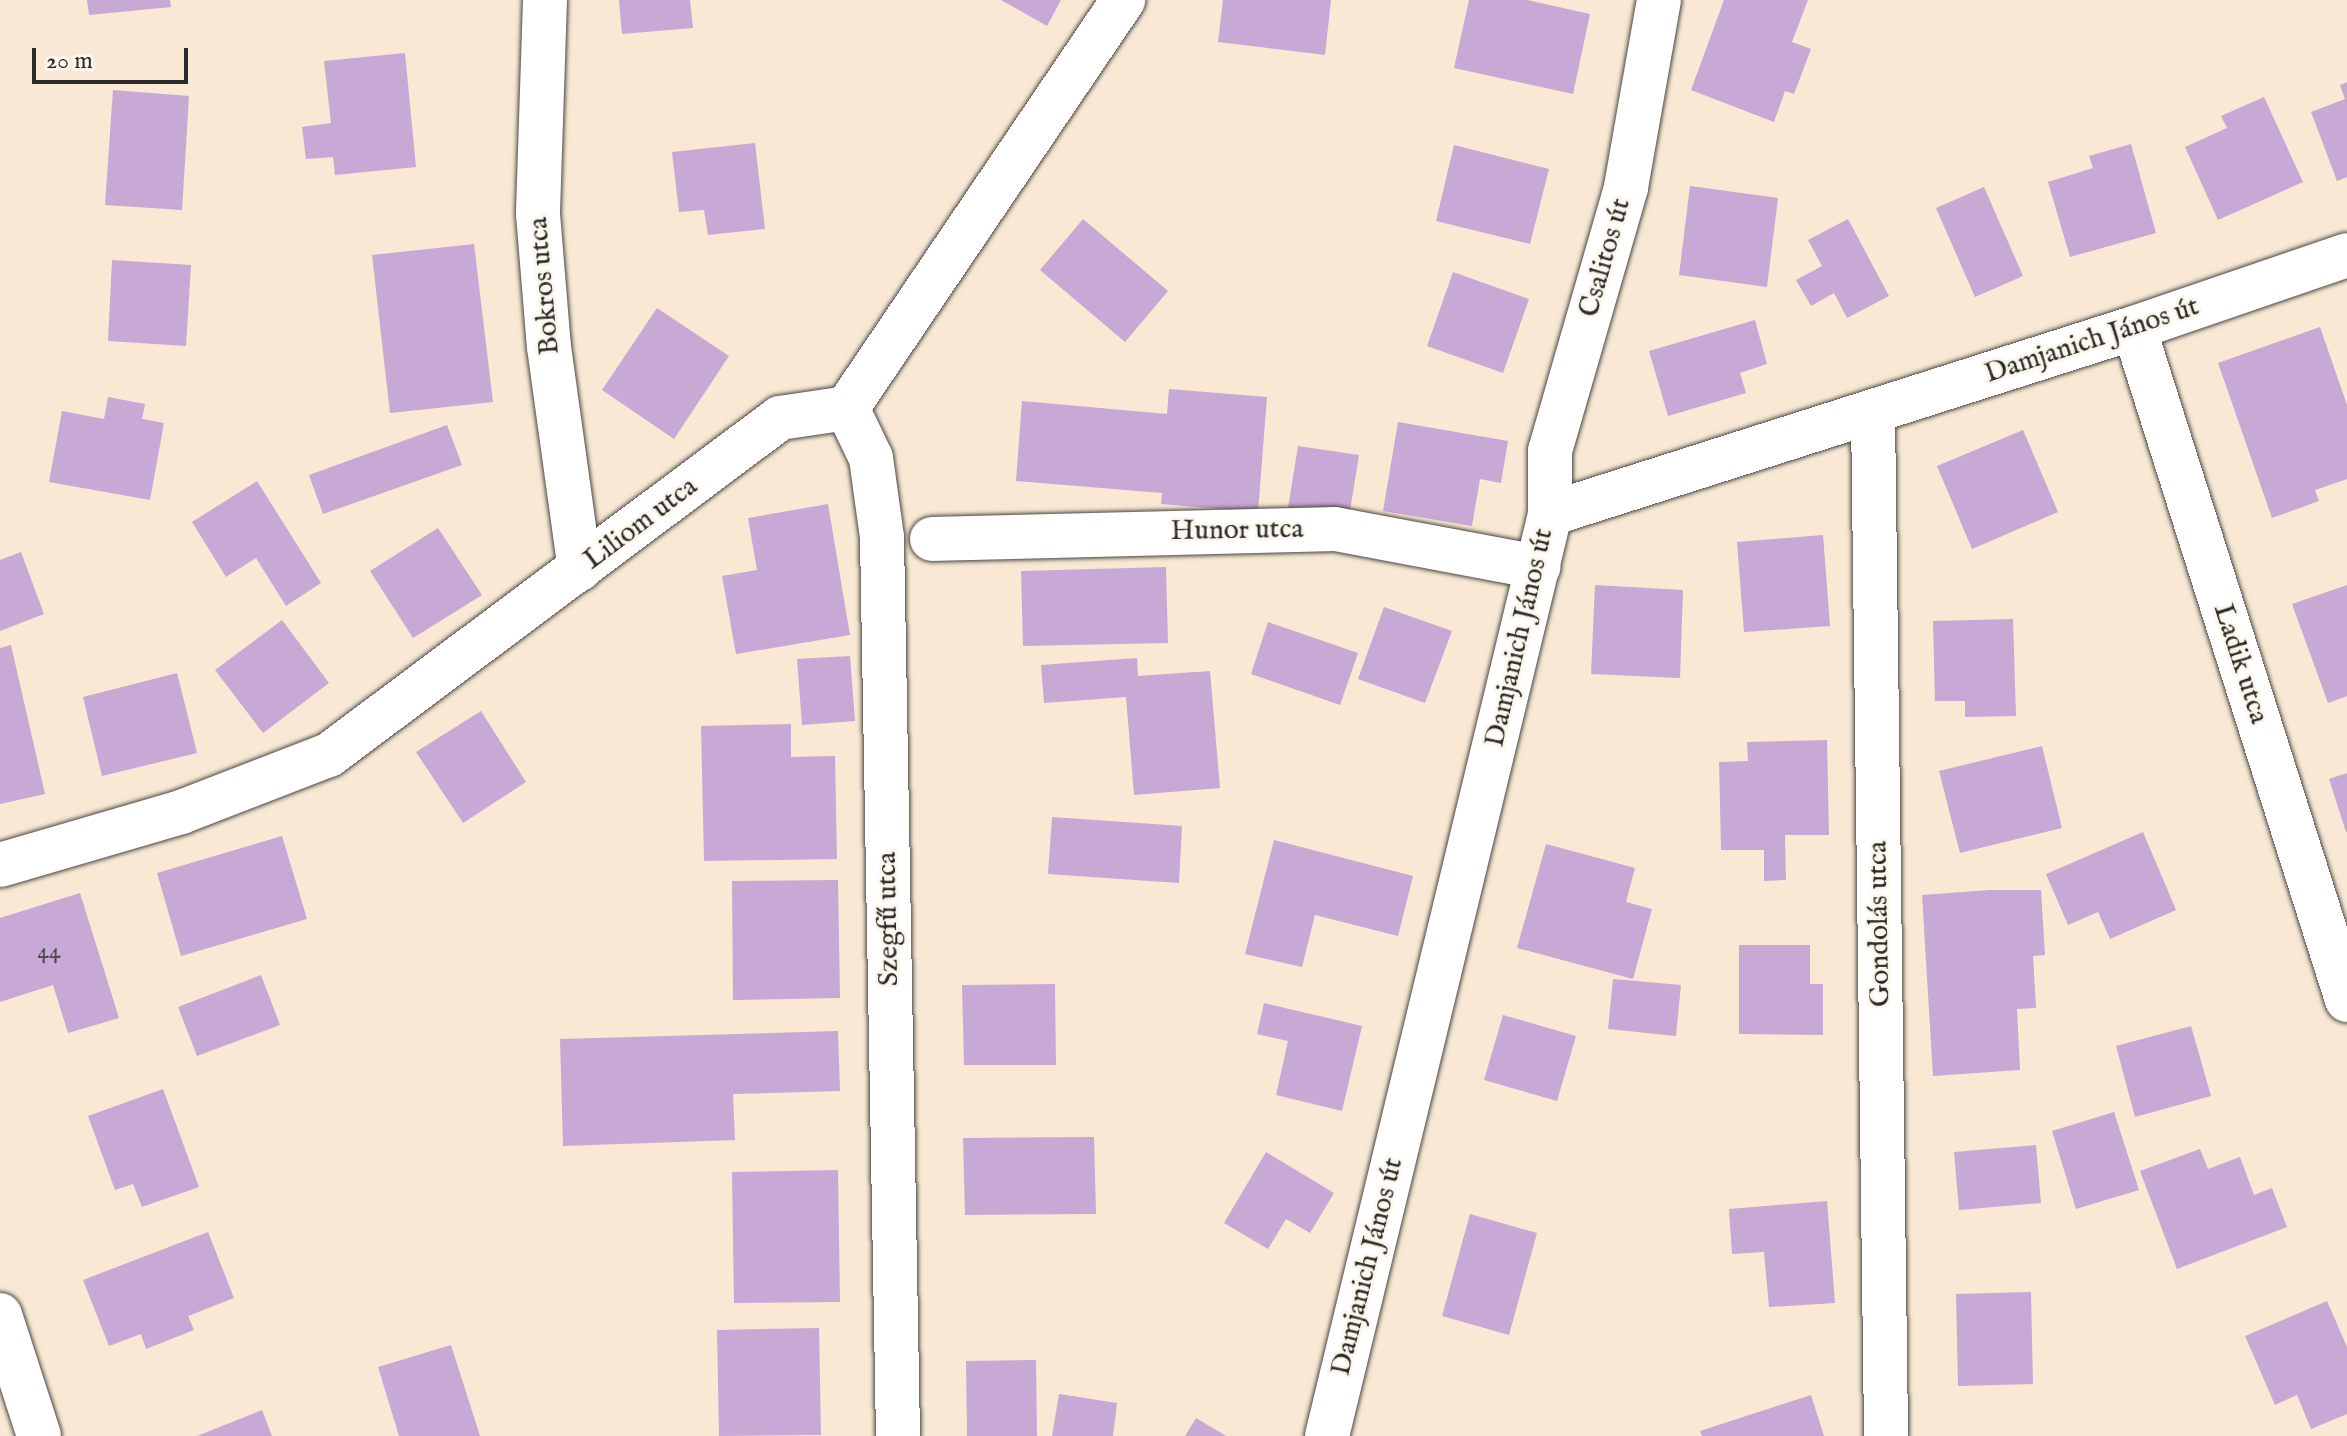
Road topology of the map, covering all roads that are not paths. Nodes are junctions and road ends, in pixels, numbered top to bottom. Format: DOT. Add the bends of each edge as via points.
graph roads {
  1 [pos="545,0"];
  2 [pos="1123,0"];
  3 [pos="1659,0"];
  4 [pos="2347,255"];
  5 [pos="2134,328"];
  6 [pos="847,408"];
  7 [pos="1873,412"];
  8 [pos="1550,514"];
  9 [pos="932,539"];
  10 [pos="1538,567"];
  11 [pos="580,569"];
  12 [pos="0,865"];
  13 [pos="2347,1000"];
  14 [pos="0,1315"];
  15 [pos="39,1436"];
  16 [pos="898,1436"];
  17 [pos="1327,1436"];
  18 [pos="1886,1436"];
  1 -- 11 [label="street, Bokros utca" via="538,214 549,347"];
  2 -- 6 [label="street"];
  3 -- 8 [label="street, Csalitos út" via="1626,187 1550,451"];
  4 -- 5 [label="street, Damjanich János út"];
  5 -- 7 [label="street, Damjanich János út"];
  5 -- 13 [label="street, Ladik utca"];
  6 -- 11 [label="street, Liliom utca" via="780,418"];
  6 -- 16 [label="street, Szegfű utca" via="871,458 882,537"];
  7 -- 8 [label="street, Damjanich János út"];
  7 -- 18 [label="street, Gondolás utca"];
  8 -- 10 [label="street, Damjanich János út"];
  9 -- 10 [label="street, Hunor utca" via="1335,529"];
  10 -- 17 [label="street, Damjanich János út"];
  11 -- 12 [label="street, Liliom utca" via="329,755 181,812"];
  14 -- 15 [label="street"];
}
